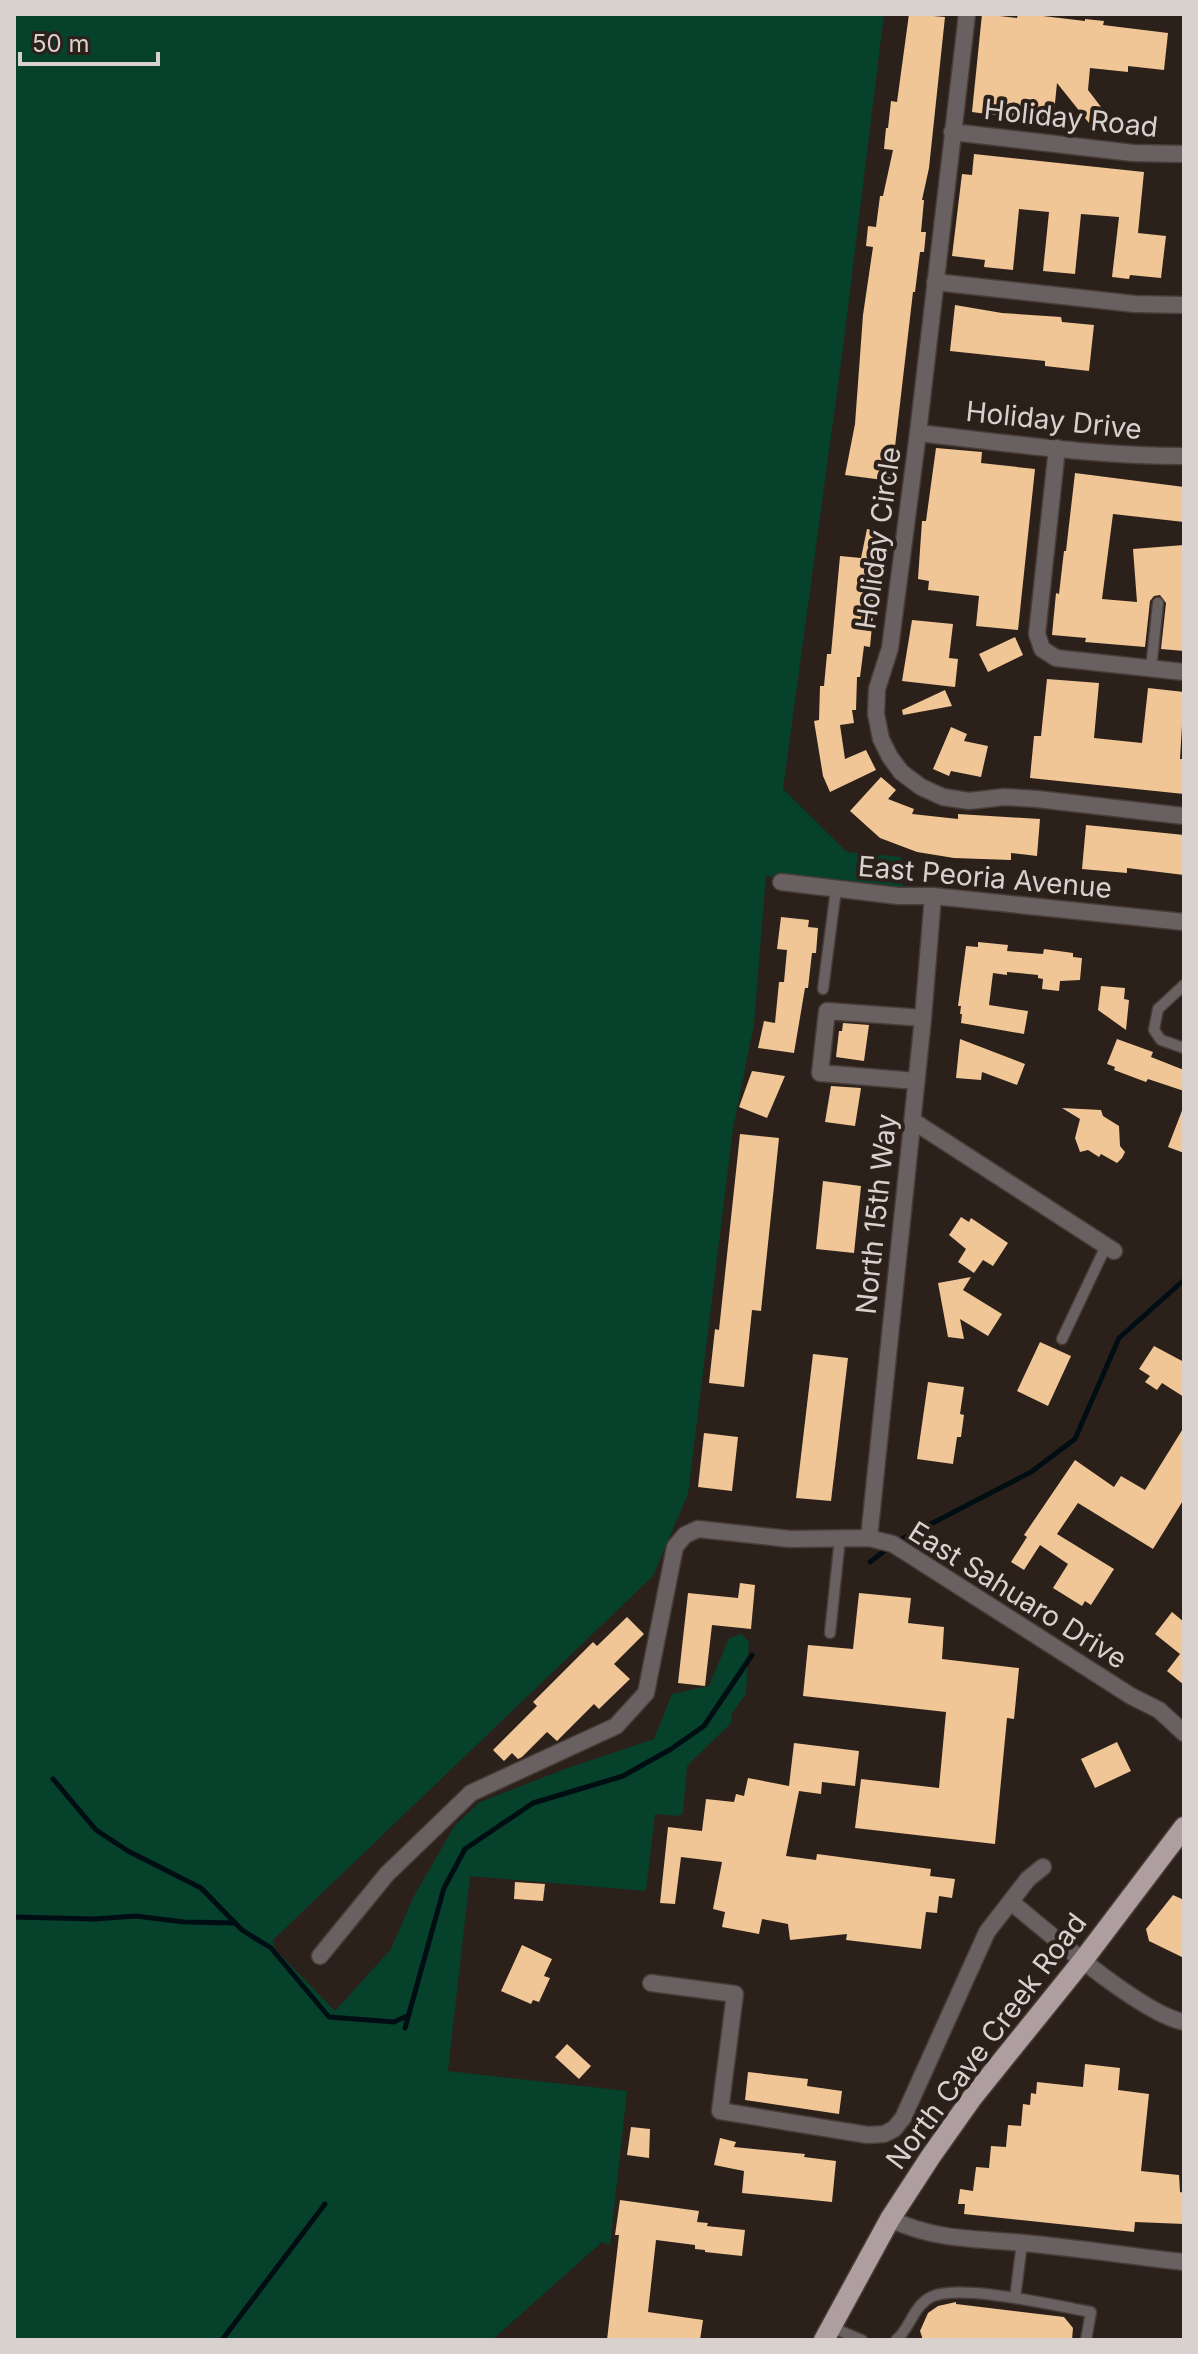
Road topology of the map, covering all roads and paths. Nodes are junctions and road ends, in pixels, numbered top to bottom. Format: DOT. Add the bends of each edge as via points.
graph roads {
  1 [pos="967,14"];
  2 [pos="952,132"];
  3 [pos="1184,154"];
  4 [pos="935,282"];
  5 [pos="1184,305"];
  6 [pos="918,433"];
  7 [pos="1057,448"];
  8 [pos="1184,456"];
  9 [pos="1158,603"];
  10 [pos="1151,669"];
  11 [pos="1184,672"];
  12 [pos="1184,816"];
  13 [pos="781,882"];
  14 [pos="836,889"];
  15 [pos="933,896"];
  16 [pos="1184,922"];
  17 [pos="1184,985"];
  18 [pos="823,989"];
  19 [pos="923,1018"];
  20 [pos="1184,1048"];
  21 [pos="916,1081"];
  22 [pos="913,1121"];
  23 [pos="1110,1248"];
  24 [pos="1062,1339"];
  25 [pos="840,1538"];
  26 [pos="869,1538"];
  27 [pos="830,1633"];
  28 [pos="1184,1733"];
  29 [pos="1184,1827"];
  30 [pos="1043,1867"];
  31 [pos="1011,1902"];
  32 [pos="320,1956"];
  33 [pos="1084,1959"];
  34 [pos="651,1983"];
  35 [pos="1184,2022"];
  36 [pos="890,2219"];
  37 [pos="1022,2243"];
  38 [pos="1184,2262"];
  39 [pos="1015,2298"];
  40 [pos="827,2333"];
  41 [pos="862,2340"];
  42 [pos="896,2340"];
  43 [pos="1086,2340"];
  1 -- 2 [label="street, Holiday Circle"];
  2 -- 3 [label="street, Holiday Road"];
  2 -- 4 [label="street, Holiday Circle"];
  4 -- 5 [label="street"];
  4 -- 6 [label="street, Holiday Circle"];
  6 -- 7 [label="street, Holiday Drive"];
  6 -- 12 [label="street, Holiday Circle" via="890,648 877,689 876,714 890,757 901,772 943,797 1037,799"];
  7 -- 8 [label="street, Holiday Drive"];
  7 -- 10 [label="street" via="1037,634 1042,649 1056,658"];
  9 -- 10 [label="lane"];
  10 -- 11 [label="street"];
  13 -- 14 [label="street, East Peoria Avenue"];
  14 -- 15 [label="street, East Peoria Avenue"];
  14 -- 18 [label="lane"];
  15 -- 16 [label="street, East Peoria Avenue"];
  15 -- 19 [label="street, North 15th Way"];
  17 -- 20 [label="lane" via="1158,1009 1154,1030 1161,1040"];
  19 -- 21 [label="street, North 15th Way"];
  19 -- 21 [label="street" via="827,1011 820,1073"];
  21 -- 22 [label="street, North 15th Way"];
  22 -- 23 [label="street"];
  22 -- 26 [label="street, North 15th Way"];
  23 -- 24 [label="lane"];
  25 -- 26 [label="street, East Sahuaro Drive"];
  25 -- 27 [label="lane"];
  25 -- 32 [label="street, East Sahuaro Drive" via="790,1539 698,1529 685,1535 675,1547 646,1693 616,1726 471,1793 387,1874"];
  26 -- 28 [label="street, East Sahuaro Drive" via="893,1544 1159,1710"];
  29 -- 33 [label="main road, North Cave Creek Road"];
  30 -- 31 [label="street"];
  31 -- 33 [label="street"];
  31 -- 34 [label="street" via="987,1932 903,2118 884,2134 720,2111 735,1994"];
  33 -- 35 [label="street" via="1171,2020"];
  33 -- 36 [label="main road, North Cave Creek Road" via="972,2098"];
  36 -- 37 [label="street" via="941,2237"];
  36 -- 40 [label="main road, North Cave Creek Road"];
  37 -- 38 [label="street"];
  37 -- 39 [label="lane"];
  39 -- 42 [label="lane" via="931,2297"];
  39 -- 43 [label="lane" via="1091,2312"];
  40 -- 41 [label="lane"];
}
